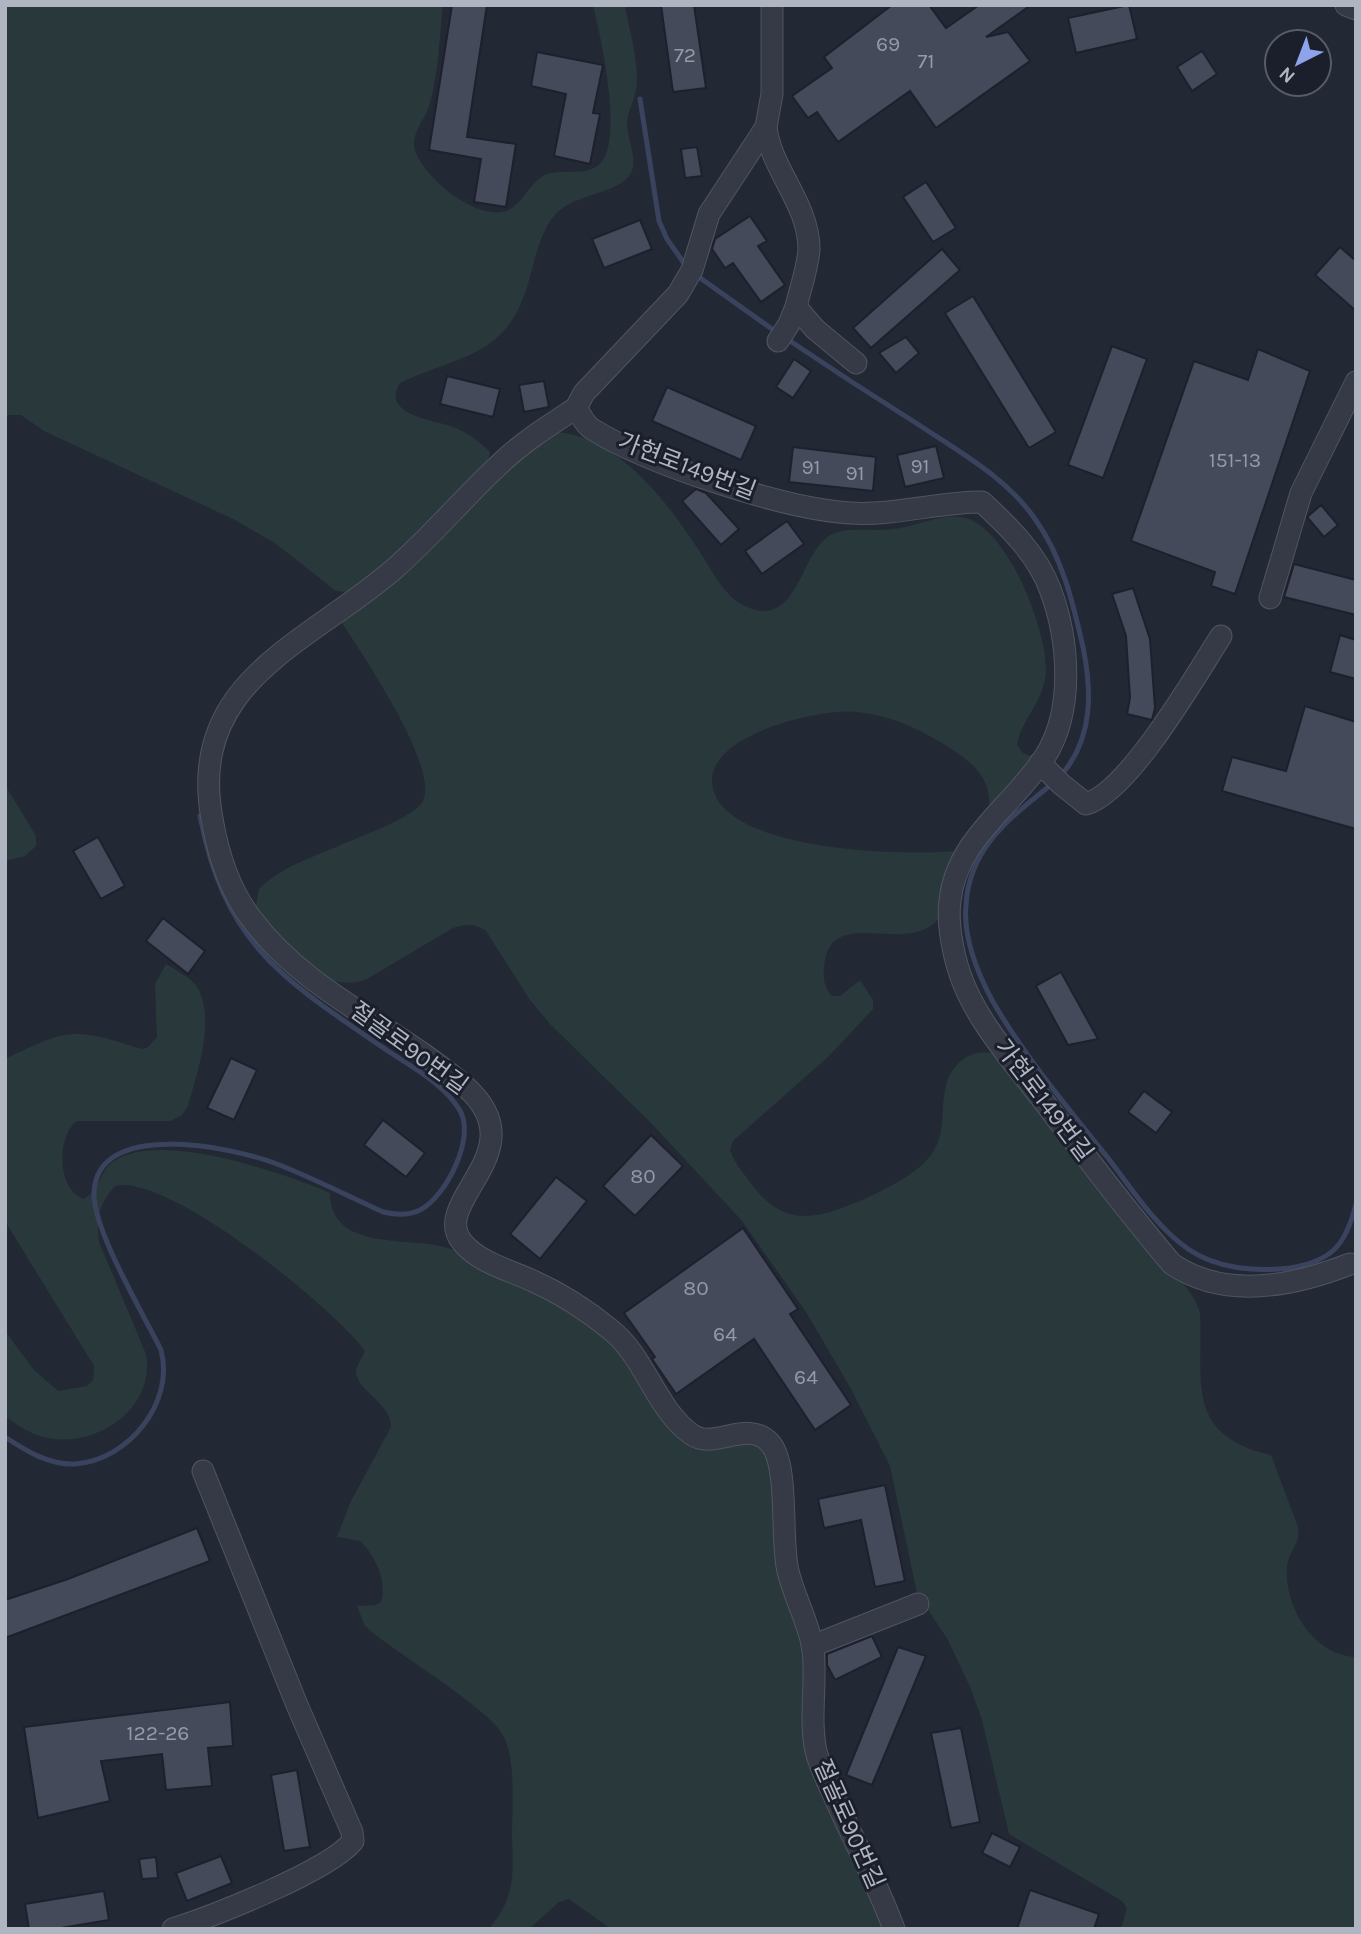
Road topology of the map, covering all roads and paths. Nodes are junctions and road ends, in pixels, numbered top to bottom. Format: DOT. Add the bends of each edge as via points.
graph roads {
  1 [pos="772,5"];
  2 [pos="1346,5"];
  3 [pos="1356,9"];
  4 [pos="766,127"];
  5 [pos="796,307"];
  6 [pos="778,341"];
  7 [pos="856,363"];
  8 [pos="1356,382"];
  9 [pos="576,408"];
  10 [pos="1270,598"];
  11 [pos="1221,636"];
  12 [pos="1040,763"];
  13 [pos="1350,1264"];
  14 [pos="203,1471"];
  15 [pos="918,1604"];
  16 [pos="812,1646"];
  17 [pos="173,1929"];
  18 [pos="894,1929"];
  1 -- 4 [label="lane" via="772,93"];
  2 -- 3 [label="lane"];
  4 -- 5 [label="lane" via="769,148 797,202 807,233 809,251"];
  4 -- 9 [label="lane" via="709,214 692,270 678,294 584,393"];
  5 -- 6 [label="lane"];
  5 -- 7 [label="lane"];
  8 -- 10 [label="lane" via="1294,513"];
  9 -- 12 [label="lane, 가현로149번길" via="590,428 655,459 804,506 849,513 900,513 982,502 1009,526 1031,555 1050,588 1061,633 1066,693 1059,728"];
  9 -- 16 [label="lane, 절골로90번길" via="502,462 388,575 275,657 244,686 212,738 207,797 229,878 248,915 280,953 443,1068 486,1110 492,1128 488,1160 454,1223 467,1248 539,1283 611,1329 690,1434 702,1440 758,1434 770,1443 782,1481 787,1569"];
  11 -- 12 [label="lane" via="1143,752 1099,800 1086,804"];
  12 -- 13 [label="lane, 가현로149번길" via="977,836 959,866 949,902 960,975 980,1014 1131,1215 1180,1270 1218,1283 1263,1286 1308,1281"];
  14 -- 17 [label="lane" via="353,1841 275,1887"];
  15 -- 16 [label="lane"];
  16 -- 18 [label="lane, 절골로90번길" via="816,1754"];
}
